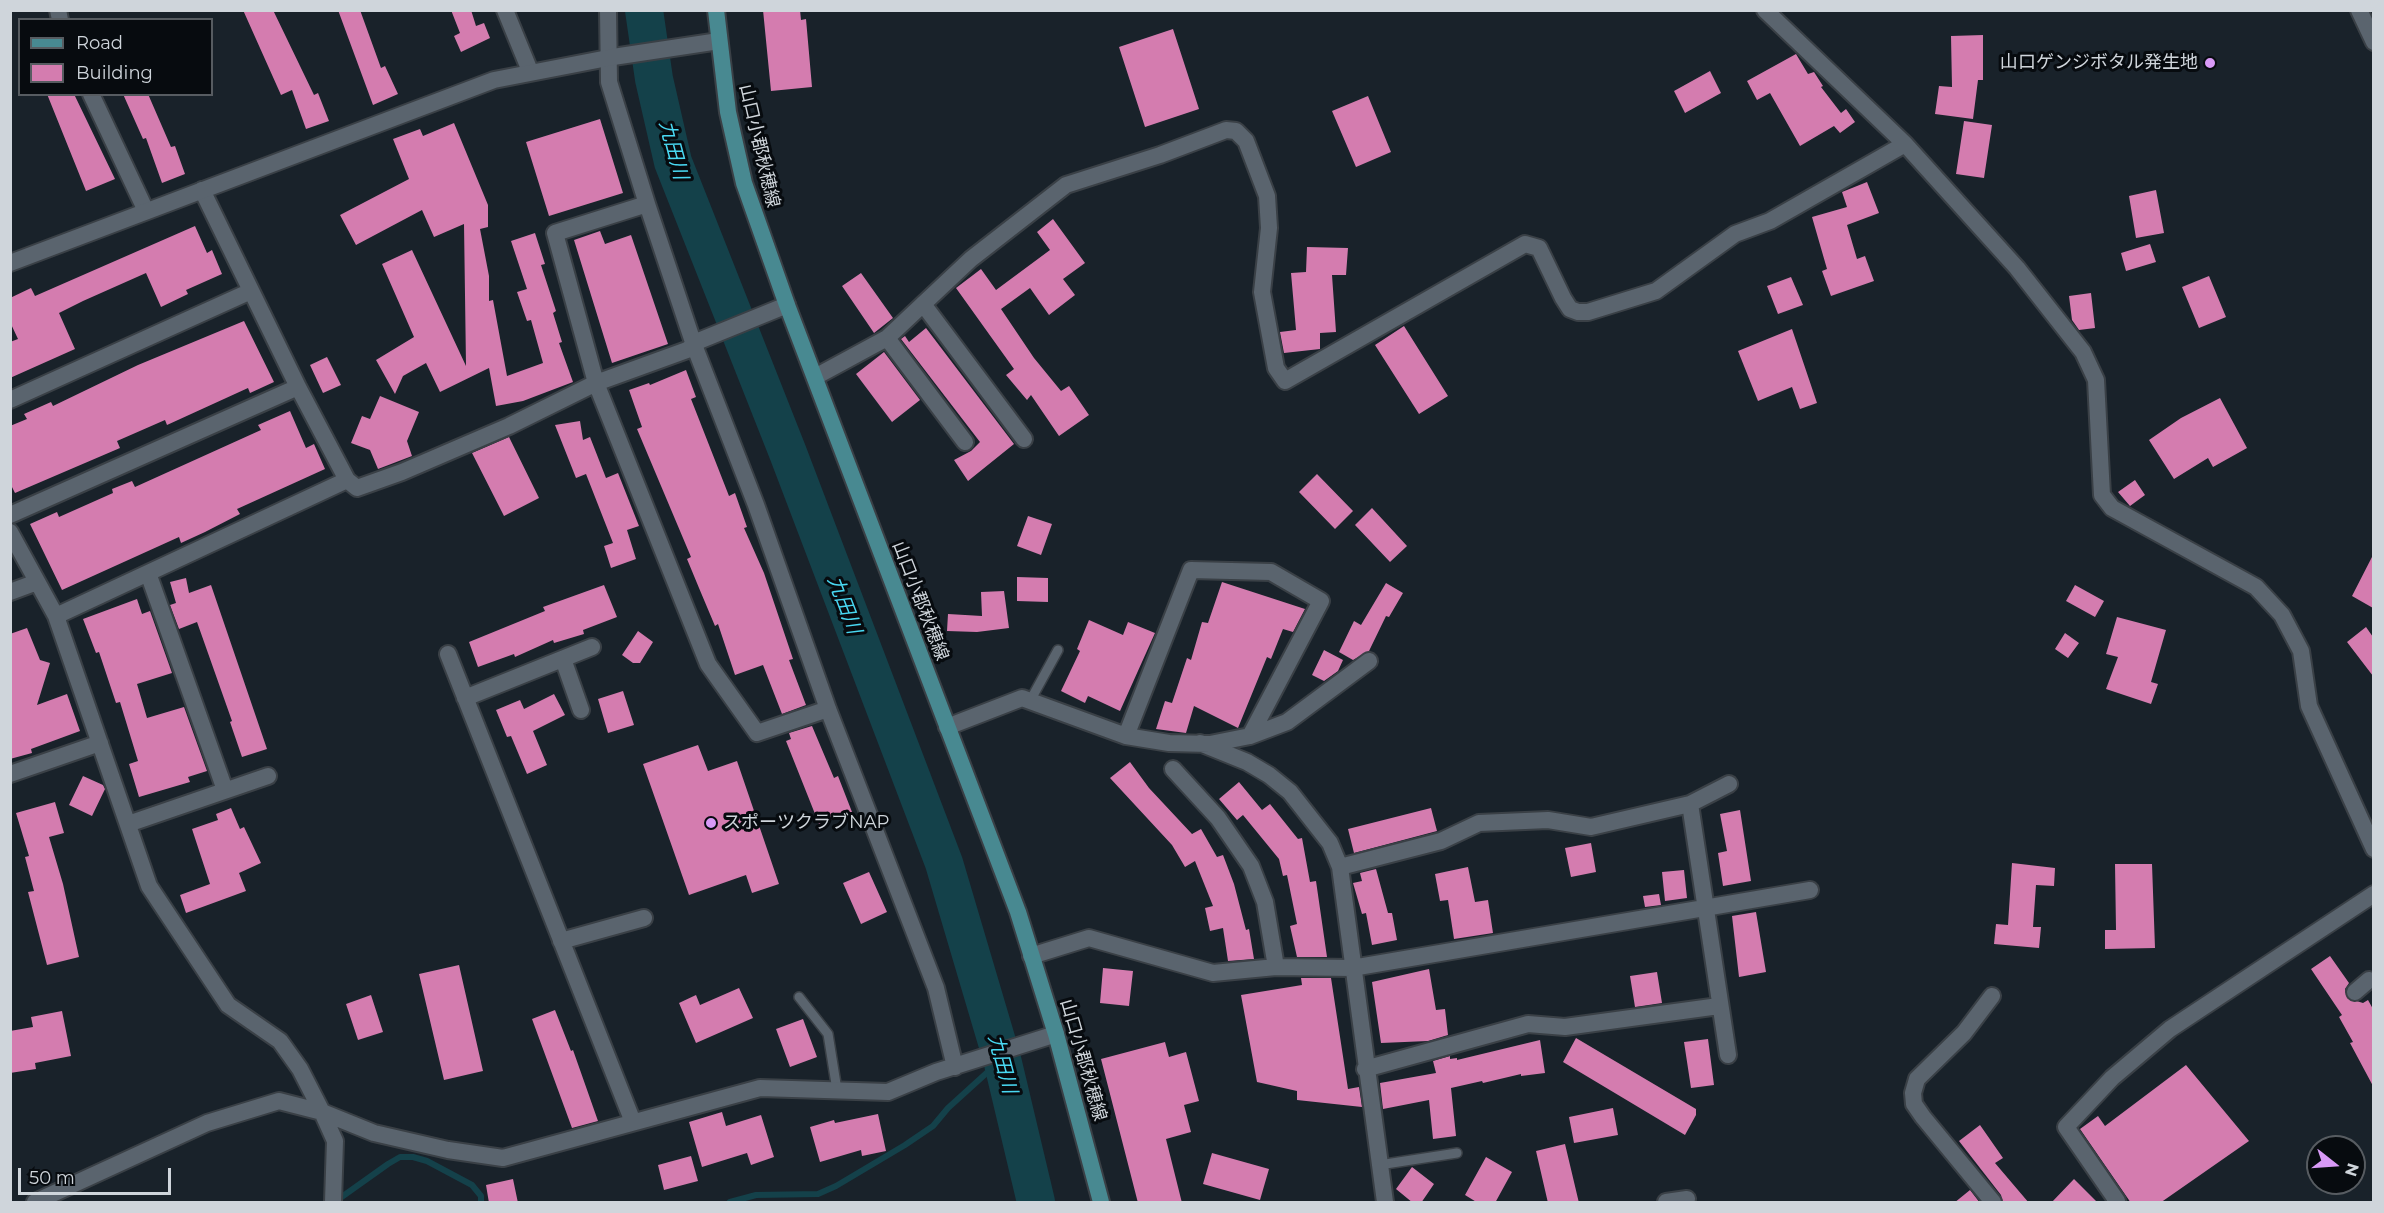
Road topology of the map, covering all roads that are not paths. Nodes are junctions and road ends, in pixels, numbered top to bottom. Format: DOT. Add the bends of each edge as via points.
graph roads {
  1 [pos="504,10"];
  2 [pos="608,10"];
  3 [pos="716,10"];
  4 [pos="1765,10"];
  5 [pos="2359,10"];
  6 [pos="719,41"];
  7 [pos="2373,42"];
  8 [pos="610,58"];
  9 [pos="530,71"];
  10 [pos="92,96"];
  11 [pos="1905,144"];
  12 [pos="202,190"];
  13 [pos="647,204"];
  14 [pos="146,211"];
  15 [pos="10,263"];
  16 [pos="251,291"];
  17 [pos="923,304"];
  18 [pos="787,305"];
  19 [pos="887,338"];
  20 [pos="698,342"];
  21 [pos="815,377"];
  22 [pos="596,383"];
  23 [pos="298,387"];
  24 [pos="10,400"];
  25 [pos="1024,439"];
  26 [pos="965,442"];
  27 [pos="346,480"];
  28 [pos="10,515"];
  29 [pos="10,532"];
  30 [pos="148,573"];
  31 [pos="37,582"];
  32 [pos="10,592"];
  33 [pos="56,616"];
  34 [pos="592,647"];
  35 [pos="1058,650"];
  36 [pos="448,654"];
  37 [pos="562,659"];
  38 [pos="1369,661"];
  39 [pos="465,698"];
  40 [pos="1030,701"];
  41 [pos="828,709"];
  42 [pos="580,710"];
  43 [pos="947,727"];
  44 [pos="1125,736"];
  45 [pos="1250,736"];
  46 [pos="100,743"];
  47 [pos="1200,743"];
  48 [pos="1173,769"];
  49 [pos="10,774"];
  50 [pos="268,776"];
  51 [pos="1729,783"];
  52 [pos="225,790"];
  53 [pos="1690,804"];
  54 [pos="128,824"];
  55 [pos="2373,849"];
  56 [pos="1340,867"];
  57 [pos="1810,890"];
  58 [pos="2373,894"];
  59 [pos="1707,907"];
  60 [pos="644,918"];
  61 [pos="561,941"];
  62 [pos="1031,956"];
  63 [pos="1276,967"];
  64 [pos="1352,968"];
  65 [pos="2372,981"];
  66 [pos="2355,992"];
  67 [pos="1992,996"];
  68 [pos="799,997"];
  69 [pos="1719,1006"];
  70 [pos="1056,1034"];
  71 [pos="1728,1054"];
  72 [pos="961,1064"];
  73 [pos="1365,1069"];
  74 [pos="837,1090"];
  75 [pos="322,1112"];
  76 [pos="633,1122"];
  77 [pos="1457,1153"];
  78 [pos="1379,1165"];
  79 [pos="1687,1199"];
  80 [pos="35,1203"];
  81 [pos="333,1203"];
  82 [pos="1101,1203"];
  83 [pos="1385,1203"];
  84 [pos="1666,1203"];
  85 [pos="1993,1203"];
  86 [pos="2115,1203"];
  1 -- 9 [label="street"];
  2 -- 8 [label="street"];
  3 -- 6 [label="main road, 山口小郡秋穂線"];
  4 -- 11 [label="street"];
  5 -- 7 [label="street"];
  6 -- 8 [label="street"];
  6 -- 18 [label="main road, 山口小郡秋穂線" via="728,112 744,183"];
  8 -- 9 [label="street"];
  8 -- 13 [label="street" via="609,82"];
  9 -- 12 [label="street" via="444,97"];
  10 -- 14 [label="street"];
  11 -- 17 [label="street" via="1770,221 1735,234 1656,291 1578,312 1570,309 1563,298 1539,248 1525,244 1285,381 1276,368 1262,292 1269,228 1267,196 1246,141 1236,131 1226,130 1066,185 971,259"];
  11 -- 55 [label="street" via="2017,268 2083,352 2096,380 2102,495 2112,508 2256,587 2282,615 2301,651 2309,706"];
  12 -- 14 [label="street"];
  12 -- 16 [label="street"];
  13 -- 20 [label="street"];
  13 -- 22 [label="street" via="555,233"];
  14 -- 15 [label="street"];
  16 -- 23 [label="street"];
  16 -- 24 [label="street"];
  17 -- 19 [label="street"];
  17 -- 25 [label="street"];
  18 -- 20 [label="street"];
  18 -- 21 [label="main road, 山口小郡秋穂線"];
  19 -- 21 [label="street"];
  19 -- 26 [label="street"];
  20 -- 22 [label="street" via="687,350"];
  20 -- 41 [label="street"];
  21 -- 43 [label="main road, 山口小郡秋穂線"];
  22 -- 27 [label="street" via="402,472 357,488"];
  22 -- 41 [label="street" via="714,673 757,733"];
  23 -- 27 [label="street"];
  23 -- 28 [label="street"];
  27 -- 30 [label="street"];
  29 -- 31 [label="street"];
  30 -- 33 [label="street"];
  30 -- 52 [label="street"];
  31 -- 32 [label="street"];
  31 -- 33 [label="street"];
  33 -- 46 [label="street"];
  34 -- 37 [label="street"];
  35 -- 40 [label="lane"];
  36 -- 39 [label="street"];
  37 -- 39 [label="street"];
  37 -- 42 [label="street"];
  38 -- 45 [label="street" via="1287,722"];
  39 -- 61 [label="street"];
  40 -- 43 [label="street" via="1022,699"];
  40 -- 44 [label="street"];
  41 -- 72 [label="street" via="936,988"];
  43 -- 62 [label="main road, 山口小郡秋穂線"];
  44 -- 45 [label="street" via="1191,570 1271,572 1321,601"];
  44 -- 47 [label="street"];
  45 -- 47 [label="street"];
  46 -- 49 [label="street"];
  46 -- 54 [label="street"];
  47 -- 56 [label="street" via="1246,762 1290,792 1330,843"];
  48 -- 63 [label="street" via="1218,818 1251,866 1265,902"];
  50 -- 52 [label="street"];
  51 -- 53 [label="street"];
  52 -- 54 [label="street"];
  53 -- 56 [label="street" via="1591,827 1548,820 1479,823 1441,841"];
  53 -- 59 [label="street"];
  54 -- 75 [label="street" via="149,886 228,1005 280,1041"];
  56 -- 64 [label="street"];
  57 -- 59 [label="street"];
  58 -- 86 [label="street" via="2169,1029 2112,1078 2066,1128"];
  59 -- 64 [label="street"];
  59 -- 69 [label="street"];
  60 -- 61 [label="street"];
  61 -- 76 [label="street"];
  62 -- 63 [label="street" via="1089,938 1213,973"];
  62 -- 70 [label="main road, 山口小郡秋穂線"];
  63 -- 64 [label="street"];
  64 -- 73 [label="street"];
  65 -- 66 [label="street"];
  67 -- 85 [label="street" via="1964,1033 1917,1079 1913,1093 1914,1104 1923,1117"];
  68 -- 74 [label="lane" via="828,1034"];
  69 -- 71 [label="street"];
  69 -- 73 [label="street" via="1564,1027 1528,1024"];
  70 -- 72 [label="street"];
  70 -- 82 [label="main road, 山口小郡秋穂線"];
  72 -- 74 [label="street" via="888,1092"];
  73 -- 78 [label="street"];
  74 -- 76 [label="street" via="760,1088"];
  75 -- 76 [label="street" via="374,1133 503,1158"];
  75 -- 80 [label="street" via="279,1101 217,1120"];
  75 -- 81 [label="street" via="335,1141"];
  77 -- 78 [label="lane"];
  78 -- 83 [label="street"];
  79 -- 84 [label="street"];
}
